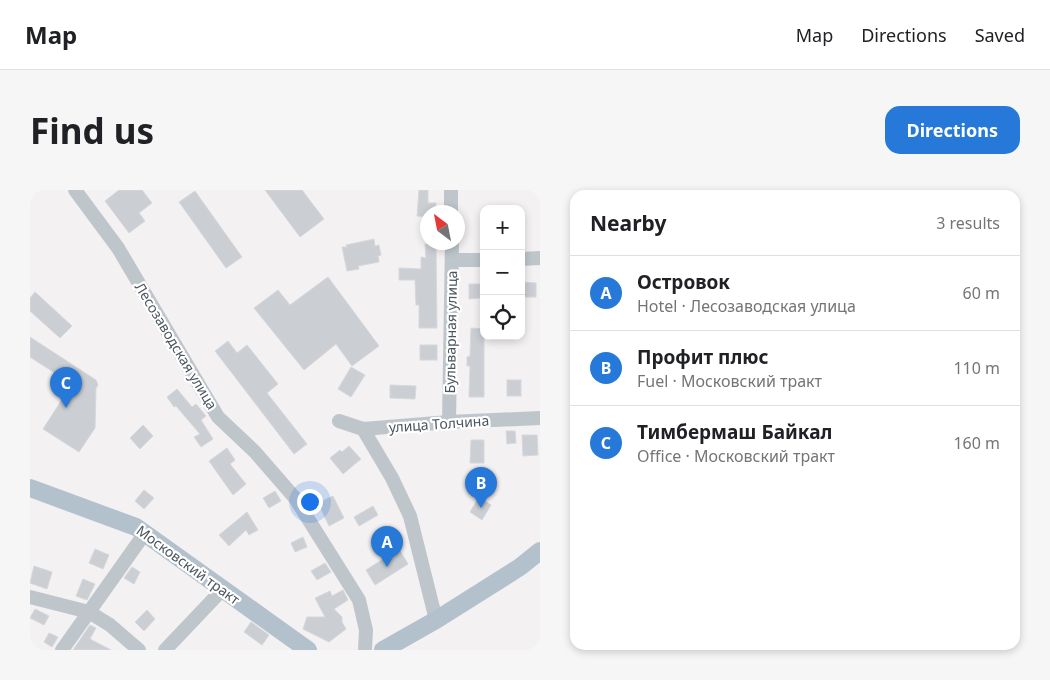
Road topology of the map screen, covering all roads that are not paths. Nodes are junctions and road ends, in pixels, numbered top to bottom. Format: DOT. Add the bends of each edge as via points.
graph roads {
  1 [pos="75,190"];
  2 [pos="451,190"];
  3 [pos="451,205"];
  4 [pos="452,250"];
  5 [pos="540,258"];
  6 [pos="525,259"];
  7 [pos="452,260"];
  8 [pos="480,260"];
  9 [pos="540,418"];
  10 [pos="339,421"];
  11 [pos="449,422"];
  12 [pos="363,429"];
  13 [pos="30,488"];
  14 [pos="145,532"];
  15 [pos="540,551"];
  16 [pos="222,590"];
  17 [pos="30,597"];
  18 [pos="89,612"];
  19 [pos="436,620"];
  20 [pos="62,650"];
  21 [pos="139,650"];
  22 [pos="165,650"];
  23 [pos="308,650"];
  24 [pos="365,650"];
  25 [pos="383,650"];
  1 -- 24 [label="street, Лесозаводская улица" via="118,248 218,417 255,452 294,498 359,600 366,630"];
  2 -- 3 [label="street"];
  4 -- 7 [label="street, Бульварная улица"];
  5 -- 6 [label="street"];
  7 -- 8 [label="street"];
  7 -- 11 [label="street, Бульварная улица"];
  9 -- 11 [label="street, улица Толчина"];
  10 -- 12 [label="street, улица Толчина"];
  11 -- 12 [label="street, улица Толчина"];
  12 -- 19 [label="street" via="410,516"];
  13 -- 14 [label="main road, Московский тракт"];
  14 -- 16 [label="main road, Московский тракт"];
  14 -- 18 [label="street"];
  15 -- 19 [label="main road"];
  16 -- 22 [label="street"];
  16 -- 23 [label="main road, Московский тракт"];
  17 -- 18 [label="street"];
  18 -- 20 [label="street"];
  18 -- 21 [label="street"];
  19 -- 25 [label="main road"];
}
